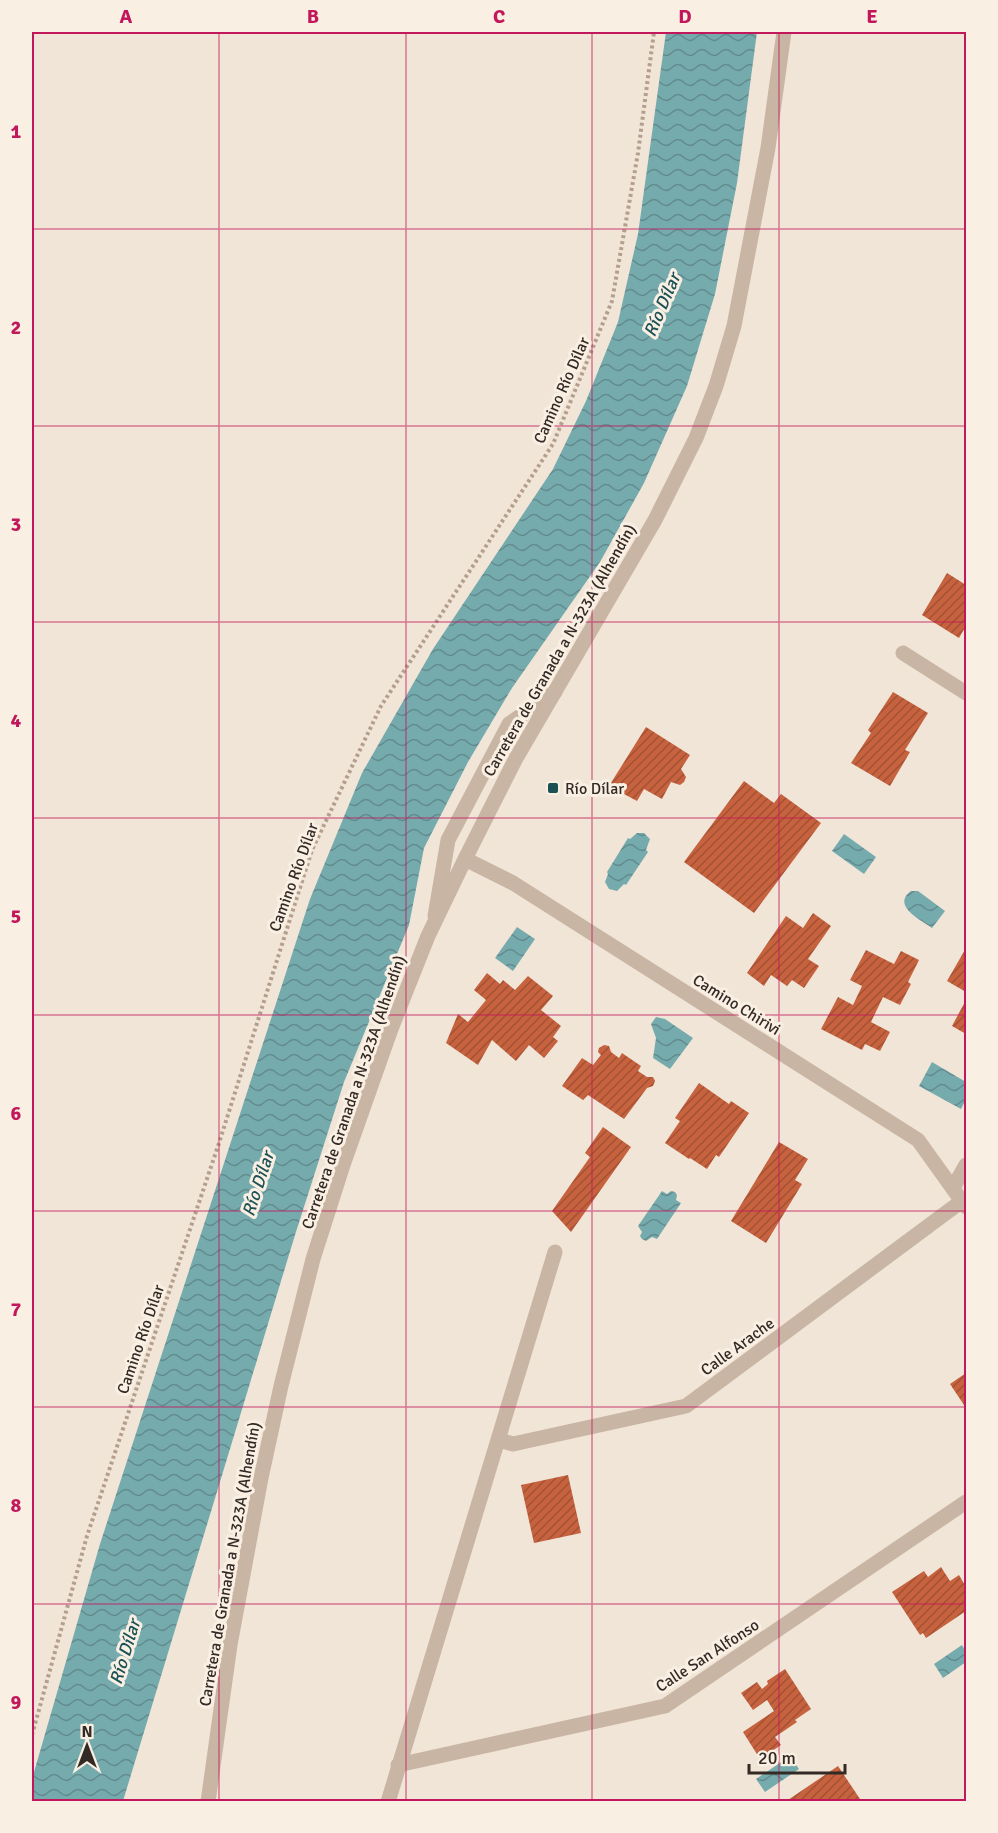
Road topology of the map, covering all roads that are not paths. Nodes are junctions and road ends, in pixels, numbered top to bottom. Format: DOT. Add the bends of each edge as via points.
graph roads {
  1 [pos="784,32"];
  2 [pos="903,653"];
  3 [pos="555,692"];
  4 [pos="966,693"];
  5 [pos="465,859"];
  6 [pos="434,922"];
  7 [pos="966,1165"];
  8 [pos="953,1188"];
  9 [pos="964,1204"];
  10 [pos="555,1252"];
  11 [pos="499,1440"];
  12 [pos="966,1502"];
  13 [pos="398,1765"];
  14 [pos="208,1802"];
  15 [pos="388,1802"];
  1 -- 3 [label="street, Carretera de Granada a N-323A (Alhendín)" via="768,147 734,326 716,386 696,438 655,520"];
  2 -- 4 [label="street"];
  3 -- 5 [label="street, Carretera de Granada a N-323A (Alhendín)"];
  3 -- 6 [label="street" via="509,724 453,829"];
  5 -- 6 [label="street, Carretera de Granada a N-323A (Alhendín)"];
  5 -- 8 [label="street, Camino Chirivi" via="513,883 918,1140"];
  6 -- 14 [label="street, Carretera de Granada a N-323A (Alhendín)" via="387,1040 313,1259 261,1478 230,1645"];
  7 -- 8 [label="street"];
  8 -- 9 [label="street, Camino Chirivi"];
  9 -- 11 [label="street, Calle Arache" via="686,1406 513,1444"];
  10 -- 11 [label="street"];
  11 -- 13 [label="street"];
  12 -- 13 [label="street, Calle San Alfonso" via="664,1706"];
  13 -- 15 [label="street"];
}
